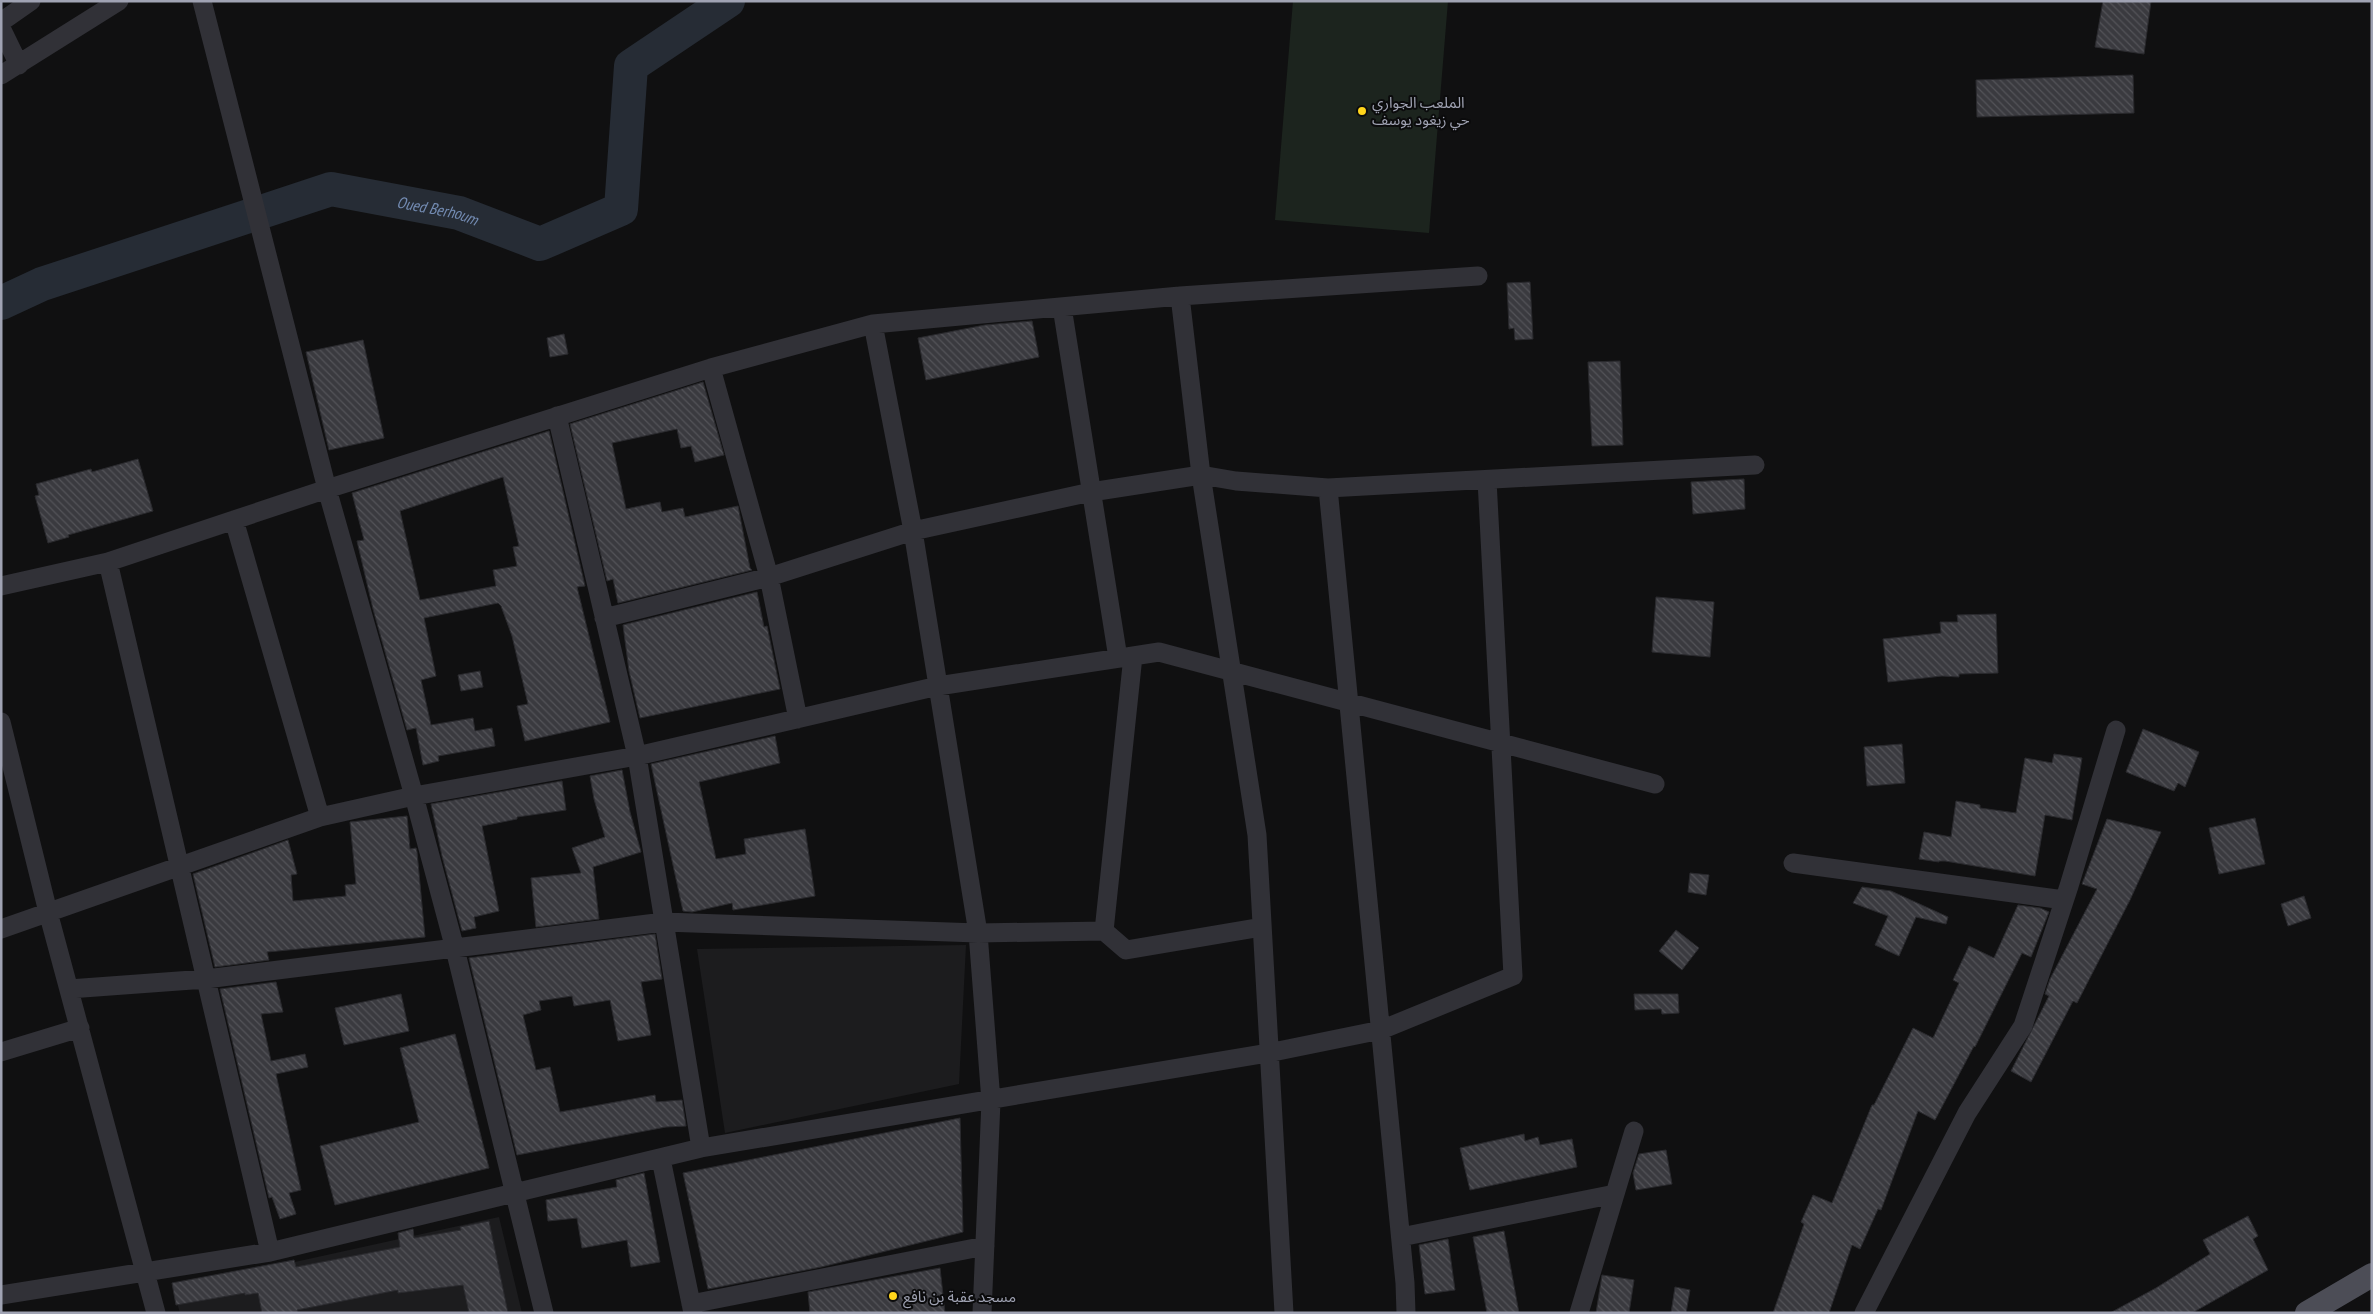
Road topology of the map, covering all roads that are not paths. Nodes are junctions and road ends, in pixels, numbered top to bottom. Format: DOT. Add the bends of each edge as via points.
graph roads {
  1 [pos="30,1"];
  2 [pos="119,1"];
  3 [pos="202,1"];
  4 [pos="1,22"];
  5 [pos="1,28"];
  6 [pos="19,65"];
  7 [pos="1,75"];
  8 [pos="1478,276"];
  9 [pos="1180,296"];
  10 [pos="1062,307"];
  11 [pos="873,324"];
  12 [pos="711,368"];
  13 [pos="557,416"];
  14 [pos="1755,465"];
  15 [pos="1201,474"];
  16 [pos="1487,480"];
  17 [pos="1328,488"];
  18 [pos="327,489"];
  19 [pos="1091,492"];
  20 [pos="234,520"];
  21 [pos="913,531"];
  22 [pos="108,562"];
  23 [pos="769,577"];
  24 [pos="1,586"];
  25 [pos="604,618"];
  26 [pos="1125,657"];
  27 [pos="1232,672"];
  28 [pos="938,686"];
  29 [pos="1349,702"];
  30 [pos="798,719"];
  31 [pos="1,722"];
  32 [pos="2116,730"];
  33 [pos="1499,742"];
  34 [pos="637,756"];
  35 [pos="1655,784"];
  36 [pos="414,796"];
  37 [pos="320,818"];
  38 [pos="1792,864"];
  39 [pos="180,868"];
  40 [pos="2064,900"];
  41 [pos="48,912"];
  42 [pos="664,922"];
  43 [pos="1262,927"];
  44 [pos="1,929"];
  45 [pos="1104,931"];
  46 [pos="978,933"];
  47 [pos="454,949"];
  48 [pos="206,979"];
  49 [pos="69,989"];
  50 [pos="80,1028"];
  51 [pos="1381,1030"];
  52 [pos="1,1052"];
  53 [pos="1268,1053"];
  54 [pos="991,1101"];
  55 [pos="1634,1132"];
  56 [pos="701,1148"];
  57 [pos="660,1159"];
  58 [pos="514,1192"];
  59 [pos="1615,1194"];
  60 [pos="1401,1237"];
  61 [pos="985,1246"];
  62 [pos="270,1252"];
  63 [pos="145,1273"];
  64 [pos="2372,1275"];
  65 [pos="1,1295"];
  66 [pos="692,1308"];
  67 [pos="156,1313"];
  68 [pos="544,1313"];
  69 [pos="982,1313"];
  70 [pos="1284,1313"];
  71 [pos="1406,1313"];
  72 [pos="1579,1313"];
  73 [pos="1864,1313"];
  74 [pos="2307,1313"];
  1 -- 4 [label="street"];
  2 -- 6 [label="street"];
  3 -- 18 [label="street"];
  5 -- 6 [label="street"];
  6 -- 7 [label="street"];
  8 -- 9 [label="street"];
  9 -- 10 [label="street"];
  9 -- 15 [label="street"];
  10 -- 11 [label="street"];
  10 -- 19 [label="street"];
  11 -- 12 [label="street"];
  11 -- 21 [label="street"];
  12 -- 13 [label="street"];
  12 -- 23 [label="street"];
  13 -- 18 [label="street"];
  13 -- 25 [label="street"];
  14 -- 16 [label="street"];
  15 -- 17 [label="street" via="1236,481"];
  15 -- 19 [label="street"];
  15 -- 27 [label="street"];
  16 -- 17 [label="street"];
  16 -- 33 [label="street"];
  17 -- 29 [label="street"];
  18 -- 20 [label="street"];
  18 -- 36 [label="street"];
  19 -- 21 [label="street"];
  19 -- 26 [label="street"];
  20 -- 22 [label="street"];
  20 -- 37 [label="street"];
  21 -- 23 [label="street"];
  21 -- 28 [label="street"];
  22 -- 24 [label="street"];
  22 -- 39 [label="street"];
  23 -- 25 [label="street"];
  23 -- 30 [label="street"];
  25 -- 34 [label="street"];
  26 -- 27 [label="street" via="1159,652"];
  26 -- 28 [label="street"];
  26 -- 45 [label="street"];
  27 -- 29 [label="street"];
  27 -- 43 [label="street" via="1257,835"];
  28 -- 30 [label="street"];
  28 -- 46 [label="street"];
  29 -- 33 [label="street"];
  29 -- 51 [label="street"];
  30 -- 34 [label="street"];
  31 -- 41 [label="street"];
  32 -- 40 [label="street"];
  33 -- 35 [label="street"];
  33 -- 51 [label="street" via="1513,976"];
  34 -- 36 [label="street"];
  34 -- 42 [label="street"];
  36 -- 37 [label="street"];
  36 -- 47 [label="street"];
  37 -- 39 [label="street"];
  38 -- 40 [label="street"];
  39 -- 41 [label="street"];
  39 -- 48 [label="street"];
  40 -- 73 [label="street" via="2023,1026 1967,1114"];
  41 -- 44 [label="street"];
  41 -- 49 [label="street"];
  42 -- 46 [label="street"];
  42 -- 47 [label="street"];
  42 -- 56 [label="street"];
  43 -- 45 [label="street" via="1126,950"];
  43 -- 53 [label="street"];
  45 -- 46 [label="street"];
  46 -- 54 [label="street"];
  47 -- 48 [label="street"];
  47 -- 58 [label="street"];
  48 -- 49 [label="street"];
  48 -- 62 [label="street"];
  49 -- 50 [label="street"];
  50 -- 52 [label="street"];
  50 -- 63 [label="street"];
  51 -- 53 [label="street"];
  51 -- 60 [label="street"];
  53 -- 54 [label="street"];
  53 -- 70 [label="street"];
  54 -- 56 [label="street"];
  54 -- 61 [label="street"];
  55 -- 59 [label="street"];
  56 -- 57 [label="street"];
  57 -- 58 [label="street"];
  57 -- 66 [label="street"];
  58 -- 62 [label="street"];
  58 -- 68 [label="street"];
  59 -- 60 [label="street"];
  59 -- 72 [label="street"];
  60 -- 71 [label="street"];
  61 -- 66 [label="street"];
  61 -- 69 [label="street"];
  62 -- 63 [label="street"];
  63 -- 65 [label="street"];
  63 -- 67 [label="street"];
  64 -- 74 [label="main road"];
}
